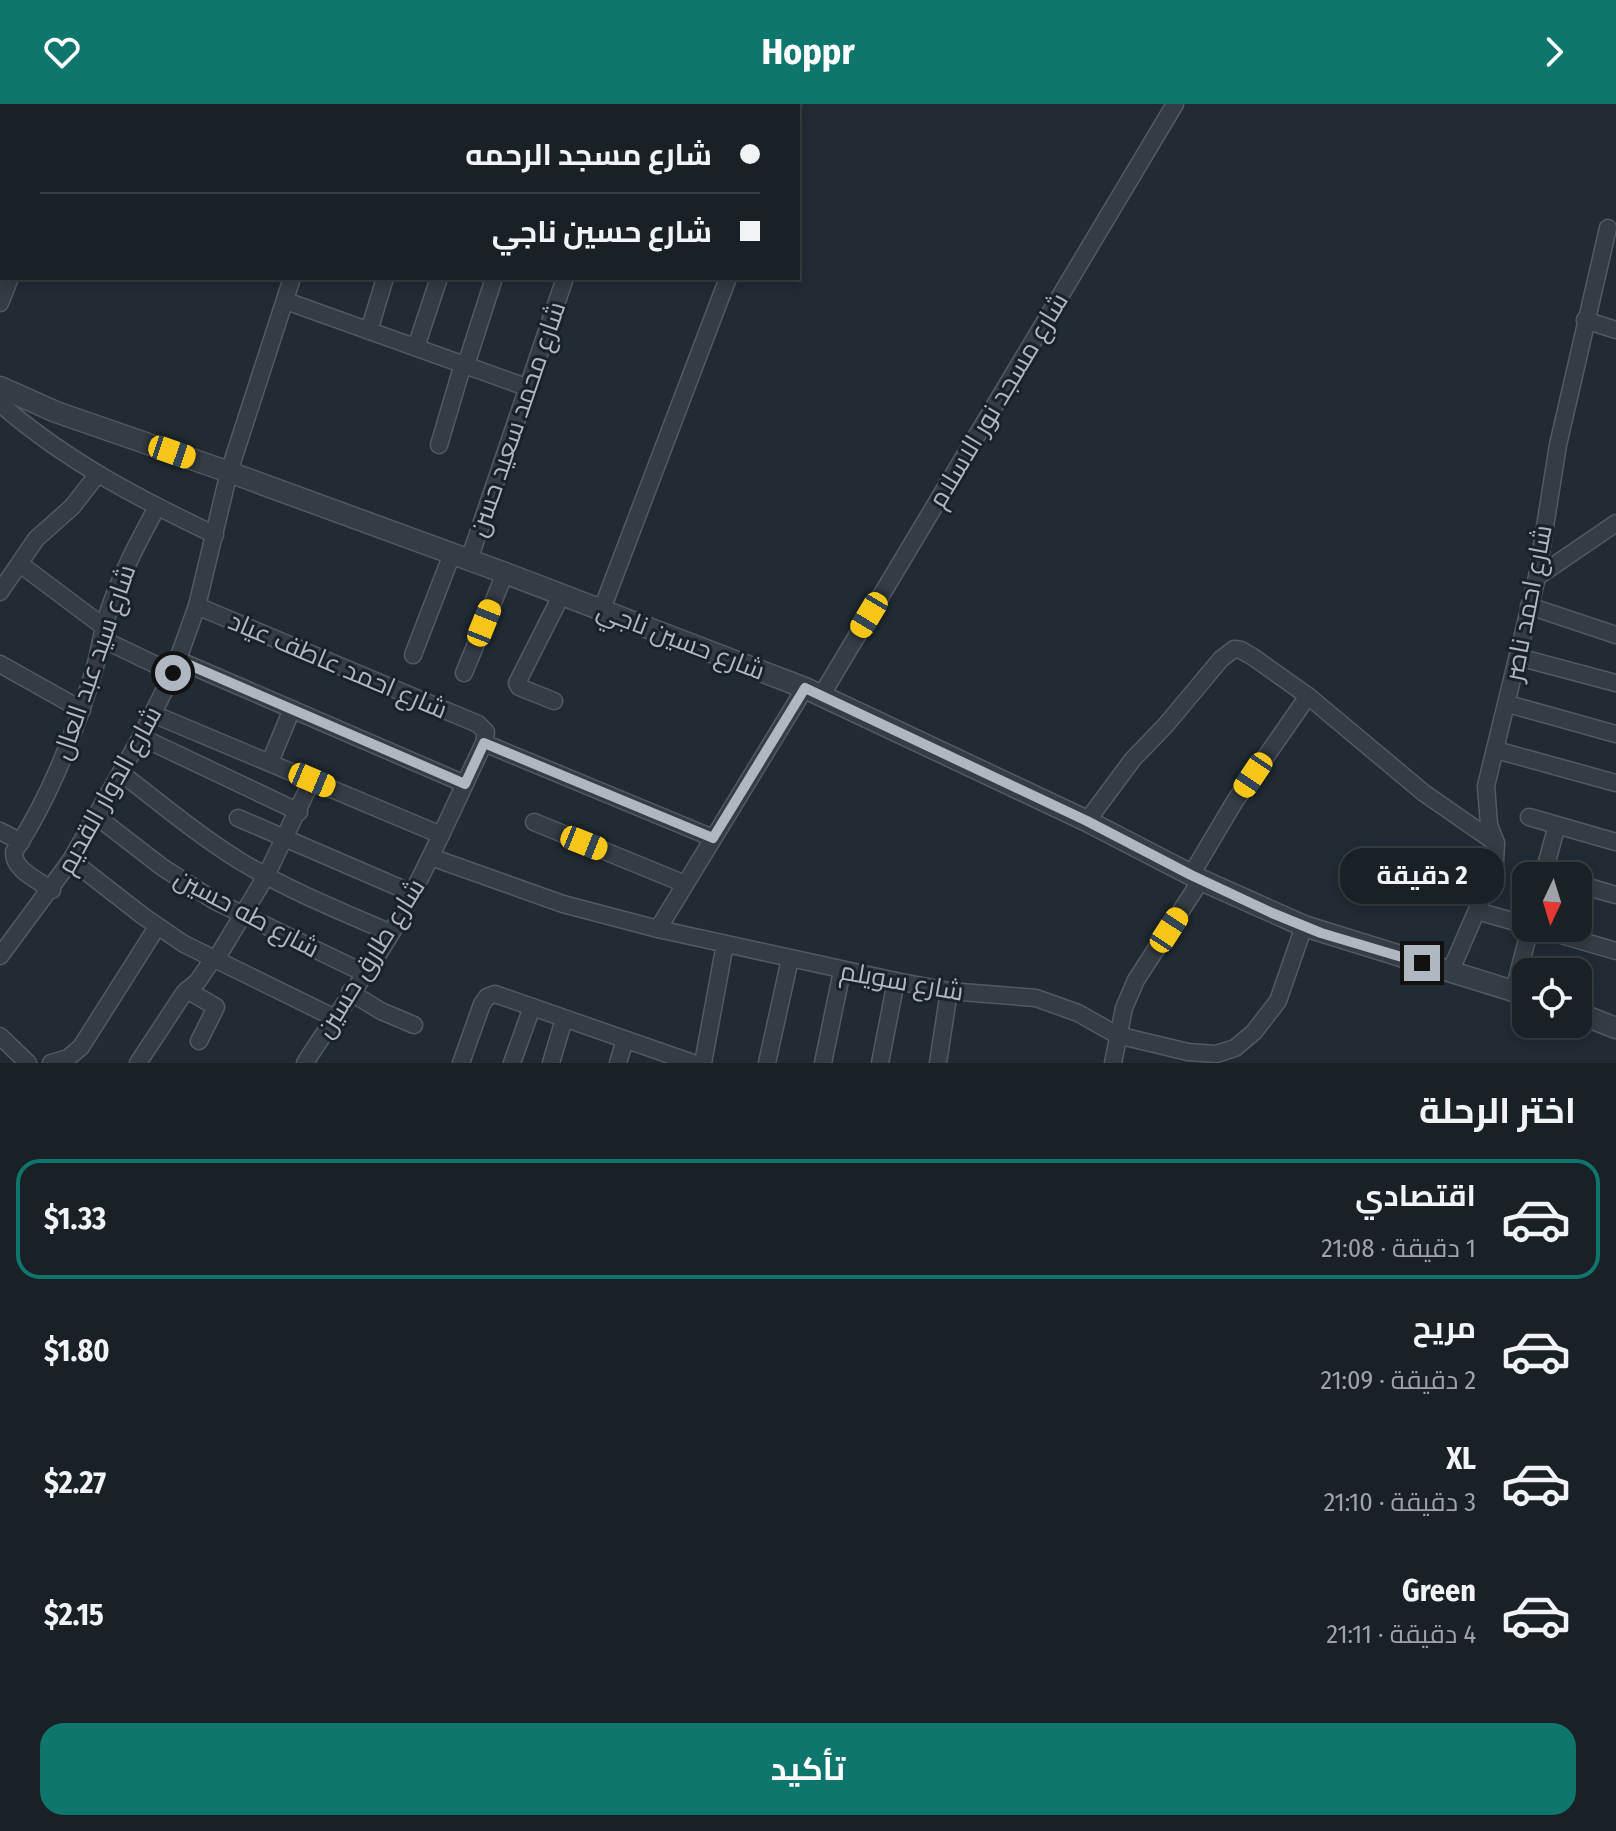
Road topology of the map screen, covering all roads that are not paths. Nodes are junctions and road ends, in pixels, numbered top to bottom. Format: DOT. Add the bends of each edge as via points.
graph roads {
  1 [pos="1175,104"];
  2 [pos="1608,228"];
  3 [pos="9,280"];
  4 [pos="291,280"];
  5 [pos="384,280"];
  6 [pos="438,280"];
  7 [pos="493,280"];
  8 [pos="564,280"];
  9 [pos="727,280"];
  10 [pos="286,301"];
  11 [pos="0,303"];
  12 [pos="1585,320"];
  13 [pos="1616,330"];
  14 [pos="369,331"];
  15 [pos="416,347"];
  16 [pos="464,365"];
  17 [pos="526,387"];
  18 [pos="3,399"];
  19 [pos="439,445"];
  20 [pos="229,472"];
  21 [pos="97,475"];
  22 [pos="157,507"];
  23 [pos="1616,523"];
  24 [pos="215,535"];
  25 [pos="461,557"];
  26 [pos="20,564"];
  27 [pos="505,573"];
  28 [pos="1537,577"];
  29 [pos="0,592"];
  30 [pos="562,594"];
  31 [pos="197,606"];
  32 [pos="1529,606"];
  33 [pos="602,609"];
  34 [pos="103,633"];
  35 [pos="1616,635"];
  36 [pos="413,655"];
  37 [pos="1518,657"];
  38 [pos="0,664"];
  39 [pos="176,667"];
  40 [pos="464,673"];
  41 [pos="1616,683"];
  42 [pos="813,692"];
  43 [pos="1308,696"];
  44 [pos="554,701"];
  45 [pos="1508,704"];
  46 [pos="292,709"];
  47 [pos="82,710"];
  48 [pos="153,714"];
  49 [pos="1616,734"];
  50 [pos="141,737"];
  51 [pos="484,743"];
  52 [pos="1496,750"];
  53 [pos="270,762"];
  54 [pos="121,773"];
  55 [pos="312,780"];
  56 [pos="1616,783"];
  57 [pos="465,784"];
  58 [pos="299,812"];
  59 [pos="96,816"];
  60 [pos="1529,817"];
  61 [pos="238,818"];
  62 [pos="1087,821"];
  63 [pos="534,822"];
  64 [pos="1557,825"];
  65 [pos="0,831"];
  66 [pos="441,835"];
  67 [pos="286,838"];
  68 [pos="713,838"];
  69 [pos="21,842"];
  70 [pos="1616,842"];
  71 [pos="1496,843"];
  72 [pos="431,857"];
  73 [pos="71,860"];
  74 [pos="1549,862"];
  75 [pos="266,876"];
  76 [pos="1196,877"];
  77 [pos="685,884"];
  78 [pos="1592,888"];
  79 [pos="52,890"];
  80 [pos="412,893"];
  81 [pos="1616,895"];
  82 [pos="1477,911"];
  83 [pos="243,917"];
  84 [pos="1512,921"];
  85 [pos="1304,926"];
  86 [pos="157,927"];
  87 [pos="658,929"];
  88 [pos="391,933"];
  89 [pos="1585,942"];
  90 [pos="725,944"];
  91 [pos="1616,951"];
  92 [pos="0,956"];
  93 [pos="790,959"];
  94 [pos="214,960"];
  95 [pos="842,971"];
  96 [pos="1450,972"];
  97 [pos="364,973"];
  98 [pos="896,981"];
  99 [pos="187,990"];
  100 [pos="1512,990"];
  101 [pos="949,991"];
  102 [pos="350,992"];
  103 [pos="532,1007"];
  104 [pos="333,1017"];
  105 [pos="564,1019"];
  106 [pos="1592,1019"];
  107 [pos="414,1025"];
  108 [pos="1616,1028"];
  109 [pos="1117,1035"];
  110 [pos="0,1036"];
  111 [pos="625,1040"];
  112 [pos="199,1041"];
  113 [pos="28,1063"];
  114 [pos="51,1063"];
  115 [pos="138,1063"];
  116 [pos="305,1063"];
  117 [pos="461,1063"];
  118 [pos="512,1063"];
  119 [pos="551,1063"];
  120 [pos="618,1063"];
  121 [pos="693,1063"];
  122 [pos="703,1063"];
  123 [pos="767,1063"];
  124 [pos="823,1063"];
  125 [pos="880,1063"];
  126 [pos="938,1063"];
  127 [pos="1113,1063"];
  1 -- 42 [label="street, شارع مسجد نور الاسلام"];
  2 -- 12 [label="street, شارع احمد ناصر"];
  3 -- 11 [label="street"];
  4 -- 10 [label="street, شارع الدوار القديم"];
  5 -- 14 [label="street"];
  6 -- 15 [label="street"];
  7 -- 16 [label="street"];
  8 -- 17 [label="street, شارع محمد سعيد حسن"];
  9 -- 33 [label="street"];
  10 -- 14 [label="street"];
  10 -- 20 [label="street, شارع الدوار القديم"];
  12 -- 13 [label="street"];
  12 -- 28 [label="street, شارع احمد ناصر"];
  14 -- 15 [label="street"];
  15 -- 16 [label="street"];
  16 -- 17 [label="street"];
  16 -- 19 [label="street"];
  17 -- 25 [label="street, شارع محمد سعيد حسن"];
  18 -- 20 [label="street, شارع حسين ناجي"];
  18 -- 21 [label="street" via="35,432"];
  20 -- 24 [label="street, شارع الدوار القديم"];
  20 -- 25 [label="street, شارع حسين ناجي"];
  21 -- 22 [label="street"];
  21 -- 26 [label="street" via="36,539"];
  22 -- 24 [label="street"];
  22 -- 34 [label="street, شارع سيد عبد العال" via="120,583"];
  23 -- 28 [label="street"];
  24 -- 31 [label="street, شارع الدوار القديم"];
  25 -- 27 [label="street, شارع حسين ناجي"];
  25 -- 36 [label="street, شارع محمد سعيد حسن"];
  26 -- 29 [label="street"];
  26 -- 34 [label="street"];
  27 -- 30 [label="street, شارع حسين ناجي"];
  27 -- 40 [label="street"];
  28 -- 32 [label="street, شارع احمد ناصر"];
  30 -- 33 [label="street, شارع حسين ناجي"];
  30 -- 44 [label="street" via="517,683"];
  31 -- 39 [label="street, شارع الدوار القديم"];
  31 -- 51 [label="street, شارع احمد عاطف عياد" via="478,724 486,732"];
  32 -- 35 [label="street"];
  32 -- 37 [label="street, شارع احمد ناصر"];
  33 -- 42 [label="street, شارع حسين ناجي"];
  34 -- 39 [label="street"];
  34 -- 47 [label="street, شارع سيد عبد العال"];
  37 -- 41 [label="street"];
  37 -- 45 [label="street, شارع احمد ناصر"];
  38 -- 47 [label="street"];
  39 -- 46 [label="street"];
  39 -- 48 [label="street, شارع الدوار القديم"];
  42 -- 62 [label="street, شارع حسين ناجي"];
  42 -- 68 [label="street, شارع مسجد نور الاسلام"];
  43 -- 62 [label="street" via="1241,650 1228,652 1133,759"];
  43 -- 71 [label="street" via="1424,793"];
  43 -- 76 [label="street" via="1235,801"];
  45 -- 49 [label="street"];
  45 -- 52 [label="street, شارع احمد ناصر"];
  46 -- 53 [label="street"];
  46 -- 57 [label="street"];
  47 -- 69 [label="street, شارع سيد عبد العال"];
  48 -- 50 [label="street, شارع الدوار القديم"];
  48 -- 53 [label="street"];
  50 -- 54 [label="street, شارع الدوار القديم"];
  50 -- 58 [label="street"];
  51 -- 57 [label="street, شارع طارق حسين"];
  51 -- 68 [label="street"];
  52 -- 56 [label="street"];
  52 -- 71 [label="street, شارع احمد ناصر" via="1486,805"];
  53 -- 55 [label="street"];
  54 -- 59 [label="street, شارع الدوار القديم"];
  54 -- 75 [label="street"];
  55 -- 58 [label="street"];
  55 -- 66 [label="street"];
  57 -- 66 [label="street, شارع طارق حسين"];
  58 -- 67 [label="street"];
  59 -- 73 [label="street, شارع الدوار القديم"];
  59 -- 83 [label="street, شارع طه حسين" via="188,885"];
  60 -- 64 [label="street"];
  61 -- 67 [label="street"];
  62 -- 76 [label="street, شارع حسين ناجي"];
  63 -- 77 [label="street"];
  64 -- 70 [label="street"];
  64 -- 74 [label="street"];
  65 -- 69 [label="street"];
  66 -- 72 [label="street, شارع طارق حسين"];
  67 -- 75 [label="street"];
  67 -- 80 [label="street"];
  68 -- 77 [label="street, شارع مسجد نور الاسلام"];
  69 -- 79 [label="street" via="15,863"];
  71 -- 82 [label="street, شارع احمد ناصر" via="1491,878"];
  72 -- 80 [label="street, شارع طارق حسين"];
  72 -- 87 [label="street, شارع سويلم" via="563,904"];
  73 -- 79 [label="street, شارع الدوار القديم"];
  73 -- 86 [label="street"];
  75 -- 83 [label="street"];
  75 -- 88 [label="street"];
  76 -- 85 [label="street, شارع حسين ناجي"];
  76 -- 109 [label="street" via="1136,980"];
  77 -- 87 [label="street, شارع مسجد نور الاسلام"];
  78 -- 81 [label="street"];
  79 -- 92 [label="street, شارع الدوار القديم"];
  80 -- 88 [label="street, شارع طارق حسين"];
  82 -- 84 [label="street"];
  82 -- 96 [label="street, شارع احمد ناصر"];
  83 -- 94 [label="street"];
  83 -- 97 [label="street, شارع طه حسين"];
  85 -- 96 [label="street, شارع حسين ناجي"];
  85 -- 109 [label="street, شارع سويلم" via="1278,1001 1235,1048 1216,1054 1188,1052"];
  86 -- 94 [label="street"];
  86 -- 114 [label="street" via="81,1047"];
  87 -- 90 [label="street, شارع سويلم"];
  88 -- 97 [label="street, شارع طارق حسين"];
  89 -- 91 [label="street"];
  90 -- 93 [label="street, شارع سويلم"];
  90 -- 122 [label="street"];
  93 -- 95 [label="street, شارع سويلم"];
  93 -- 123 [label="street"];
  94 -- 99 [label="street"];
  94 -- 104 [label="street"];
  95 -- 98 [label="street, شارع سويلم"];
  95 -- 124 [label="street"];
  96 -- 100 [label="street, شارع حسين ناجي"];
  97 -- 102 [label="street, شارع طارق حسين"];
  98 -- 101 [label="street, شارع سويلم"];
  98 -- 125 [label="street"];
  99 -- 112 [label="street" via="216,1007"];
  99 -- 115 [label="street"];
  101 -- 109 [label="street, شارع سويلم" via="1036,998"];
  101 -- 126 [label="street"];
  102 -- 104 [label="street, شارع طارق حسين"];
  102 -- 107 [label="street"];
  103 -- 105 [label="street"];
  103 -- 117 [label="street" via="495,994 487,997"];
  103 -- 118 [label="street"];
  104 -- 116 [label="street, شارع طارق حسين"];
  105 -- 111 [label="street"];
  105 -- 119 [label="street"];
  106 -- 108 [label="street"];
  109 -- 127 [label="street"];
  110 -- 113 [label="street"];
  111 -- 120 [label="street"];
  111 -- 121 [label="street"];
}
